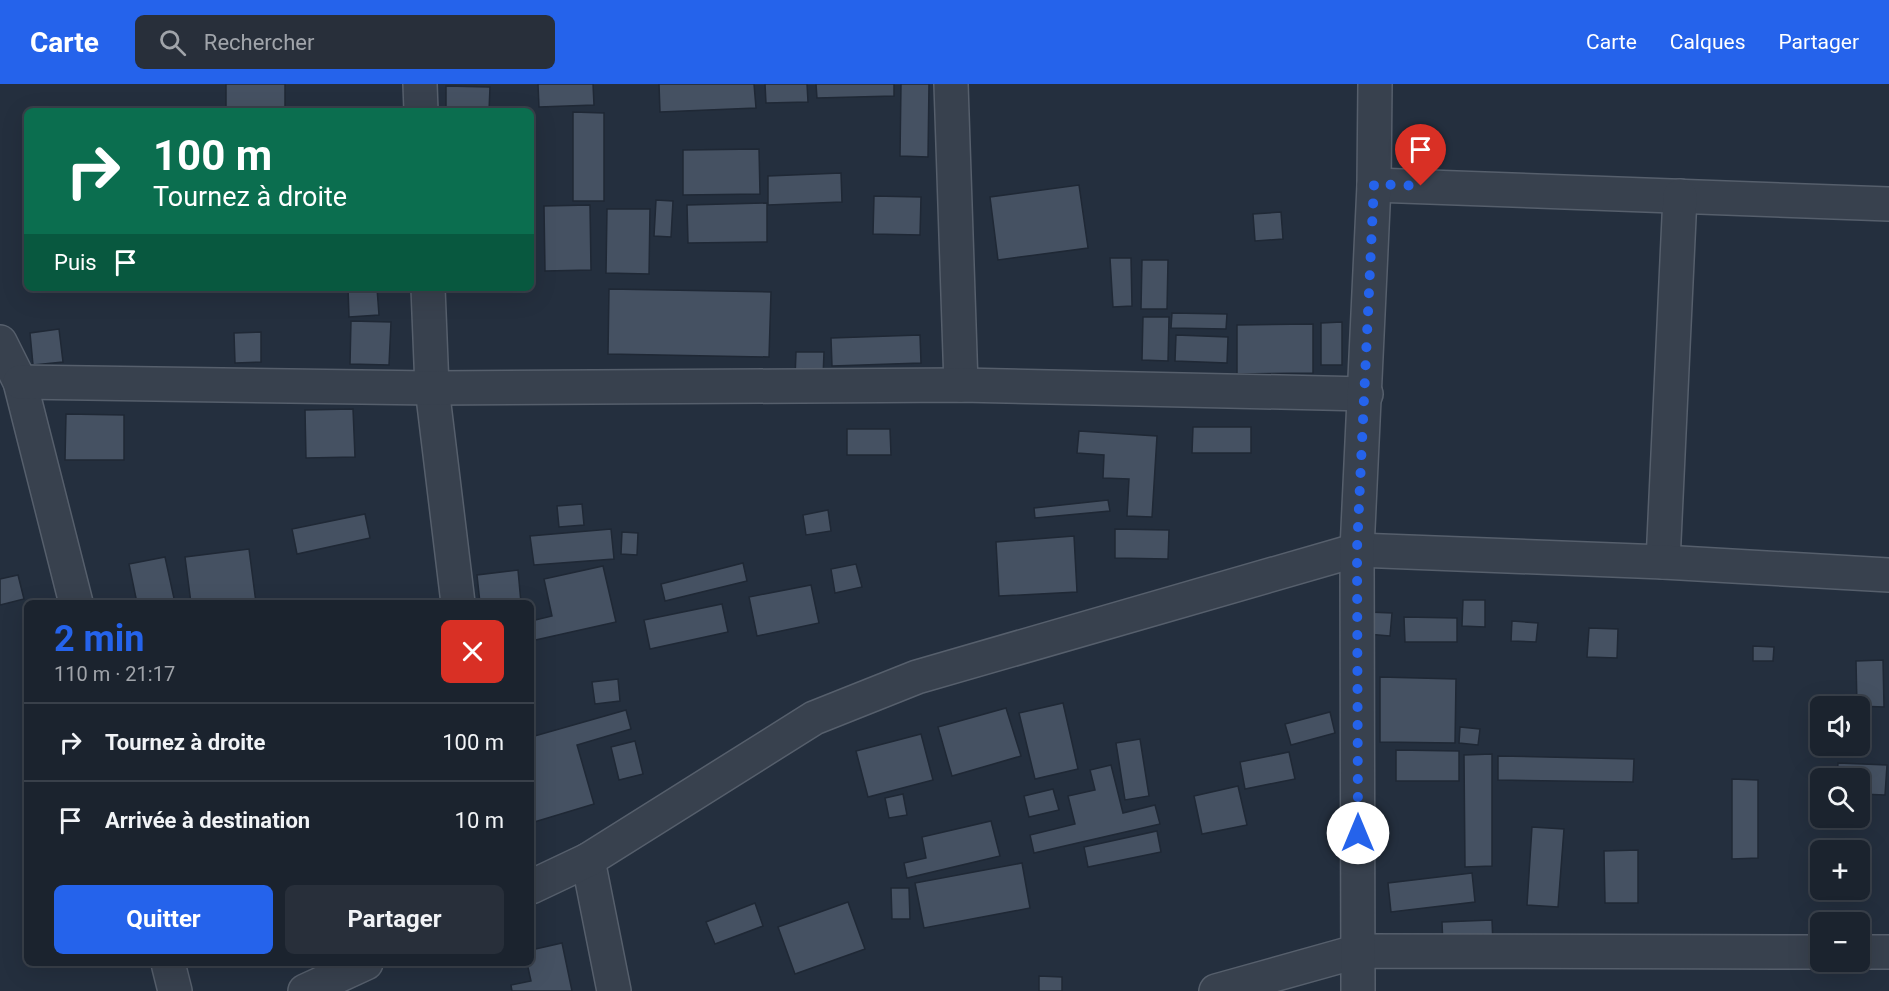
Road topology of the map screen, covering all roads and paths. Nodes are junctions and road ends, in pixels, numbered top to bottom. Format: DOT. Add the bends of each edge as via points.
graph roads {
  1 [pos="420,84"];
  2 [pos="951,84"];
  3 [pos="1375,84"];
  4 [pos="421,108"];
  5 [pos="1374,184"];
  6 [pos="1680,196"];
  7 [pos="1889,204"];
  8 [pos="428,291"];
  9 [pos="0,342"];
  10 [pos="20,382"];
  11 [pos="961,385"];
  12 [pos="432,388"];
  13 [pos="1366,394"];
  14 [pos="1357,549"];
  15 [pos="1663,562"];
  16 [pos="1889,575"];
  17 [pos="75,600"];
  18 [pos="458,600"];
  19 [pos="588,860"];
  20 [pos="534,886"];
  21 [pos="1359,951"];
  22 [pos="1810,952"];
  23 [pos="1870,952"];
  24 [pos="1889,952"];
  25 [pos="169,966"];
  26 [pos="359,966"];
  27 [pos="175,991"];
  28 [pos="305,991"];
  29 [pos="614,991"];
  30 [pos="1216,991"];
  31 [pos="1358,991"];
  1 -- 4 [label="street"];
  2 -- 11 [label="street"];
  3 -- 5 [label="street"];
  5 -- 6 [label="street"];
  5 -- 13 [label="street"];
  6 -- 7 [label="street"];
  6 -- 15 [label="street"];
  8 -- 12 [label="street"];
  9 -- 10 [label="street"];
  10 -- 12 [label="street"];
  10 -- 17 [label="street"];
  11 -- 12 [label="street"];
  11 -- 13 [label="street"];
  12 -- 18 [label="street"];
  13 -- 14 [label="street"];
  14 -- 15 [label="street"];
  14 -- 19 [label="street" via="917,677 814,717"];
  14 -- 21 [label="street"];
  15 -- 16 [label="street"];
  19 -- 20 [label="street"];
  19 -- 29 [label="street"];
  21 -- 22 [label="street"];
  21 -- 30 [label="street"];
  21 -- 31 [label="street"];
  23 -- 24 [label="street"];
  25 -- 27 [label="street"];
  26 -- 28 [label="street"];
}
